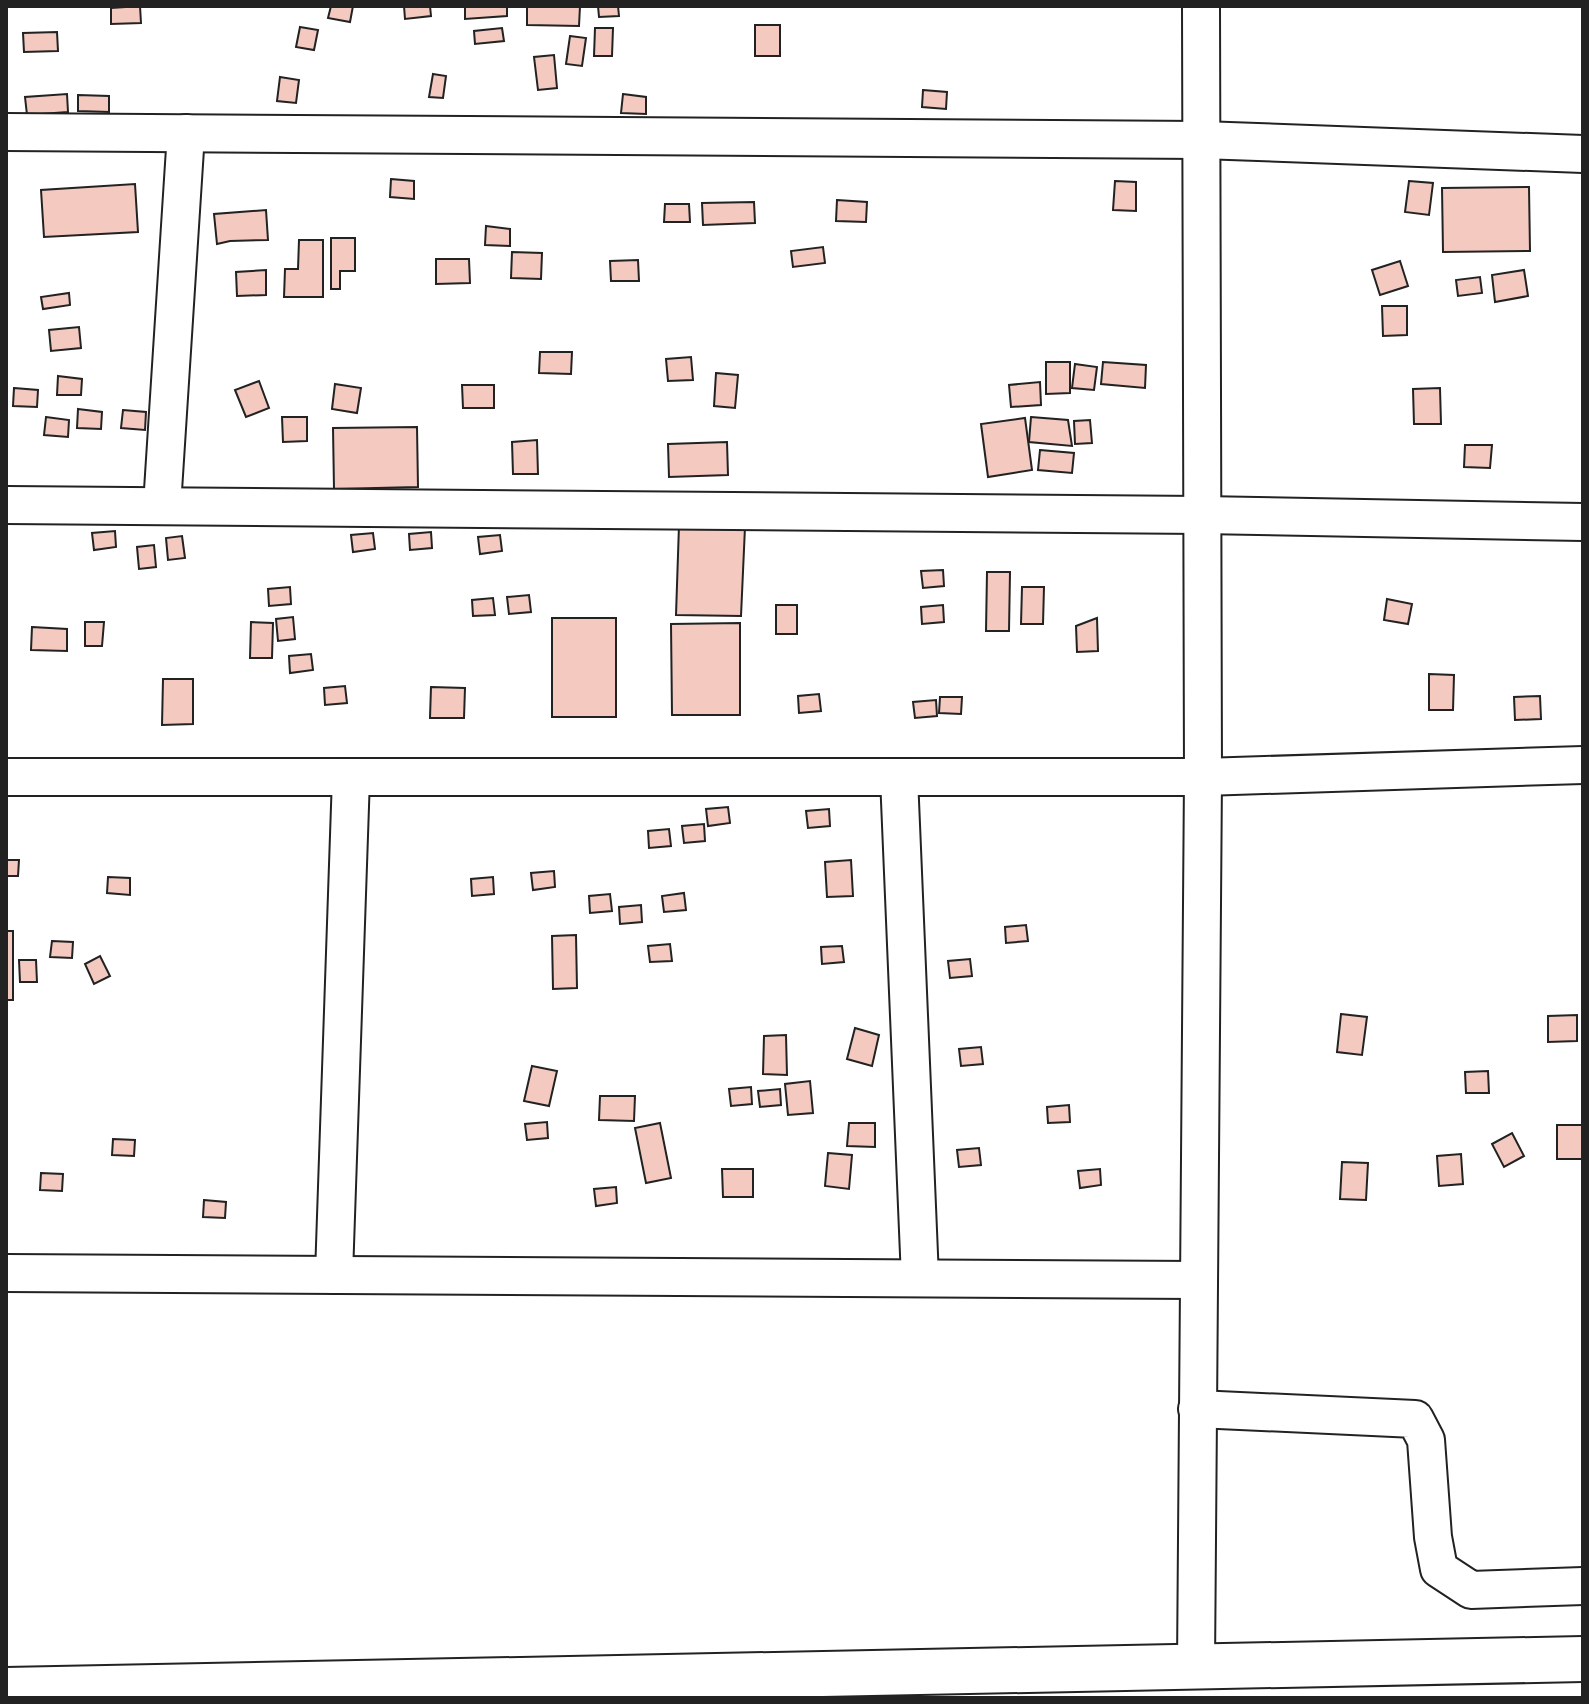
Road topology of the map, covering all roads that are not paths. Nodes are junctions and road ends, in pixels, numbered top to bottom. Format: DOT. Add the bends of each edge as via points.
graph roads {
  1 [pos="1201,6"];
  2 [pos="6,132"];
  3 [pos="186,133"];
  4 [pos="1201,140"];
  5 [pos="1583,154"];
  6 [pos="6,505"];
  7 [pos="162,506"];
  8 [pos="1202,515"];
  9 [pos="1583,522"];
  10 [pos="1583,765"];
  11 [pos="6,777"];
  12 [pos="351,777"];
  13 [pos="899,777"];
  14 [pos="1203,777"];
  15 [pos="6,1273"];
  16 [pos="334,1275"];
  17 [pos="920,1278"];
  18 [pos="1198,1280"];
  19 [pos="1197,1409"];
  20 [pos="1583,1586"];
  21 [pos="1583,1659"];
  22 [pos="1196,1666"];
  23 [pos="6,1690"];
  24 [pos="334,1691"];
  1 -- 4 [label="street"];
  2 -- 3 [label="street"];
  3 -- 4 [label="street"];
  3 -- 7 [label="street"];
  4 -- 5 [label="street"];
  4 -- 8 [label="street"];
  6 -- 7 [label="street"];
  7 -- 8 [label="street"];
  8 -- 9 [label="street"];
  8 -- 14 [label="street"];
  10 -- 14 [label="street"];
  11 -- 12 [label="street"];
  12 -- 13 [label="street"];
  12 -- 16 [label="street"];
  13 -- 14 [label="street"];
  13 -- 17 [label="street"];
  14 -- 18 [label="street"];
  15 -- 16 [label="street"];
  16 -- 17 [label="street"];
  17 -- 18 [label="street"];
  18 -- 19 [label="street"];
  19 -- 20 [label="street" via="1415,1419 1426,1440 1439,1569 1471,1590"];
  19 -- 22 [label="street"];
  21 -- 22 [label="street"];
  22 -- 24 [label="street"];
  23 -- 24 [label="street"];
}
